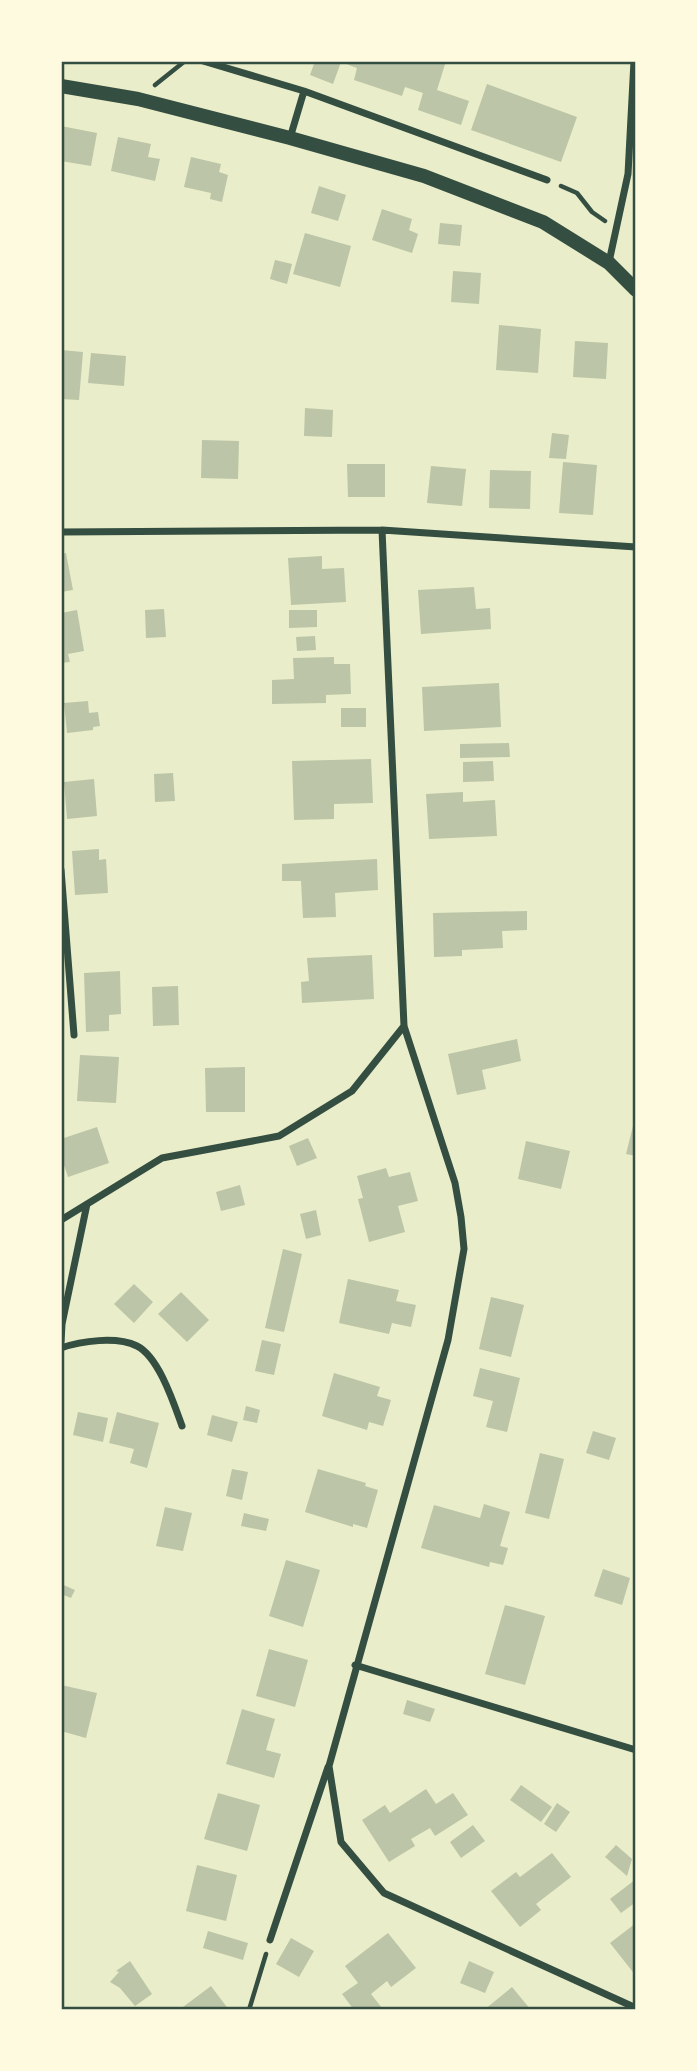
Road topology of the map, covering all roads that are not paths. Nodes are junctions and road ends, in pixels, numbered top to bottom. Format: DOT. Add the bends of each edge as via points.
graph roads {
  1 [pos="203,61"];
  2 [pos="634,61"];
  3 [pos="61,86"];
  4 [pos="304,91"];
  5 [pos="290,138"];
  6 [pos="547,180"];
  7 [pos="608,263"];
  8 [pos="636,290"];
  9 [pos="382,530"];
  10 [pos="61,532"];
  11 [pos="636,547"];
  12 [pos="61,870"];
  13 [pos="404,1026"];
  14 [pos="74,1035"];
  15 [pos="87,1204"];
  16 [pos="61,1220"];
  17 [pos="61,1342"];
  18 [pos="61,1348"];
  19 [pos="182,1426"];
  20 [pos="355,1665"];
  21 [pos="636,1750"];
  22 [pos="328,1766"];
  23 [pos="270,1940"];
  24 [pos="636,2008"];
  1 -- 4 [label="street"];
  2 -- 7 [label="street" via="628,174"];
  3 -- 5 [label="main road" via="138,99"];
  4 -- 5 [label="street"];
  4 -- 6 [label="street"];
  5 -- 7 [label="main road" via="424,176 543,222"];
  7 -- 8 [label="main road"];
  9 -- 10 [label="street"];
  9 -- 11 [label="street"];
  9 -- 13 [label="street"];
  12 -- 14 [label="street"];
  13 -- 15 [label="street" via="352,1091 279,1136 162,1158"];
  13 -- 20 [label="street" via="454,1183 464,1249 448,1340"];
  15 -- 16 [label="street"];
  15 -- 17 [label="street"];
  18 -- 19 [label="street" via="108,1340 137,1346 152,1361 170,1393"];
  20 -- 21 [label="street"];
  20 -- 22 [label="street"];
  22 -- 23 [label="street"];
  22 -- 24 [label="street" via="341,1842 384,1893"];
}
